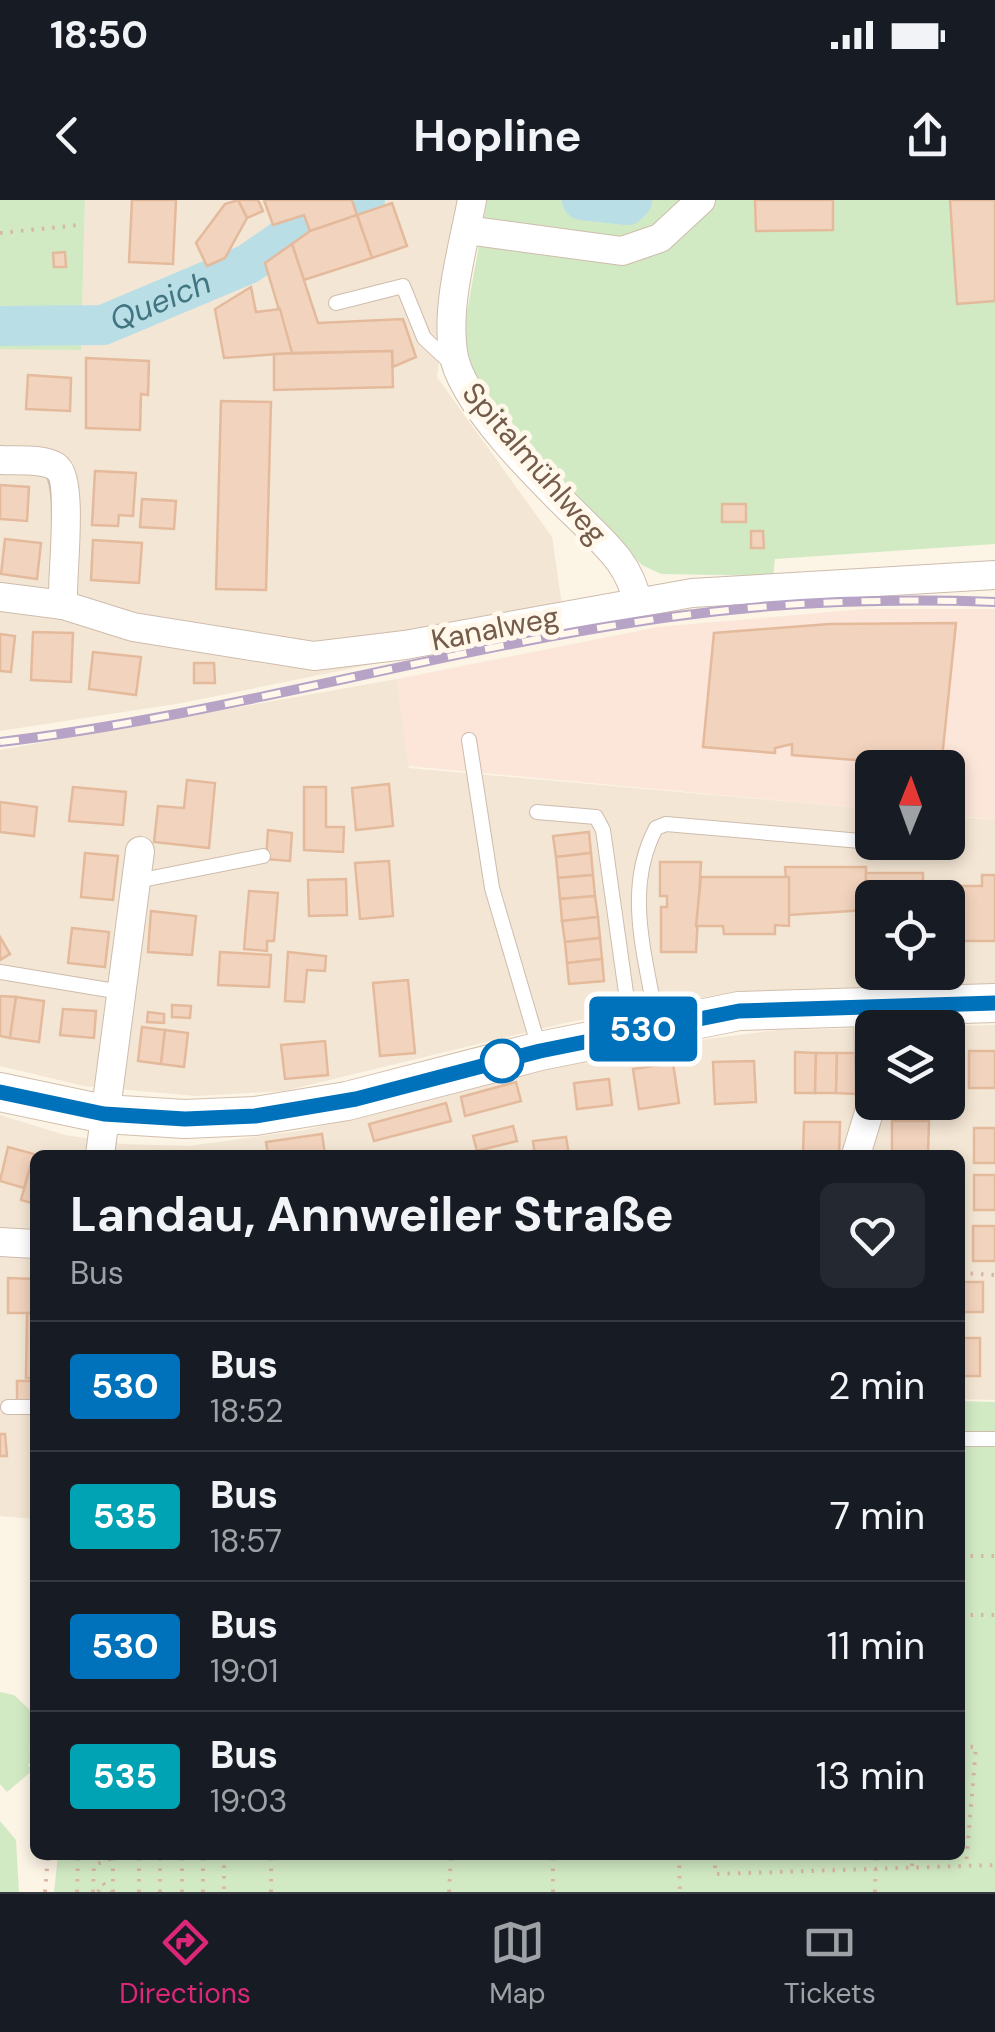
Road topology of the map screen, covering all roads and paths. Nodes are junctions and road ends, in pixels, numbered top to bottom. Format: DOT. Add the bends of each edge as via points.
graph roads {
  1 [pos="701,200"];
  2 [pos="469,214"];
  3 [pos="79,225"];
  4 [pos="0,233"];
  5 [pos="336,303"];
  6 [pos="456,368"];
  7 [pos="0,460"];
  8 [pos="995,575"];
  9 [pos="0,597"];
  10 [pos="637,601"];
  11 [pos="62,605"];
  12 [pos="469,740"];
  13 [pos="537,812"];
  14 [pos="855,841"];
  15 [pos="140,852"];
  16 [pos="263,856"];
  17 [pos="137,881"];
  18 [pos="0,972"];
  19 [pos="122,992"];
  20 [pos="995,1003"];
  21 [pos="868,1004"];
  22 [pos="644,1028"];
  23 [pos="540,1051"];
  24 [pos="0,1092"];
  25 [pos="104,1114"];
  26 [pos="100,1150"];
  27 [pos="858,1150"];
  28 [pos="0,1242"];
  29 [pos="30,1244"];
  30 [pos="965,1274"];
  31 [pos="995,1275"];
  32 [pos="8,1407"];
  33 [pos="30,1407"];
  34 [pos="965,1439"];
  35 [pos="995,1439"];
  36 [pos="965,1556"];
  37 [pos="995,1556"];
  38 [pos="965,1615"];
  39 [pos="995,1616"];
  40 [pos="965,1746"];
  41 [pos="965,1803"];
  42 [pos="972,1804"];
  43 [pos="48,1860"];
  44 [pos="78,1860"];
  45 [pos="105,1860"];
  46 [pos="114,1860"];
  47 [pos="139,1860"];
  48 [pos="160,1860"];
  49 [pos="182,1860"];
  50 [pos="203,1860"];
  51 [pos="224,1860"];
  52 [pos="271,1860"];
  53 [pos="451,1860"];
  54 [pos="553,1860"];
  55 [pos="679,1860"];
  56 [pos="715,1860"];
  57 [pos="876,1860"];
  58 [pos="913,1860"];
  59 [pos="966,1865"];
  60 [pos="995,1865"];
  61 [pos="876,1866"];
  62 [pos="912,1866"];
  63 [pos="112,1890"];
  64 [pos="95,1891"];
  65 [pos="45,1892"];
  66 [pos="77,1892"];
  67 [pos="139,1892"];
  68 [pos="160,1892"];
  69 [pos="182,1892"];
  70 [pos="203,1892"];
  71 [pos="224,1892"];
  72 [pos="270,1892"];
  73 [pos="450,1892"];
  74 [pos="553,1892"];
  75 [pos="680,1892"];
  76 [pos="875,1892"];
  1 -- 2 [label="street" via="660,238 622,250"];
  2 -- 6 [label="street, Spitalmühlweg" via="452,336"];
  3 -- 4 [label="path"];
  5 -- 6 [label="lane" via="404,286 424,338"];
  6 -- 10 [label="street, Spitalmühlweg" via="470,397 618,557"];
  7 -- 11 [label="street" via="52,463 61,471"];
  8 -- 10 [label="street, Kanalweg" via="785,585"];
  9 -- 11 [label="street, Kanalweg"];
  10 -- 11 [label="street, Kanalweg" via="314,656 133,628"];
  12 -- 23 [label="lane" via="492,888"];
  13 -- 22 [label="lane" via="596,817 604,830"];
  14 -- 22 [label="lane" via="656,828 636,896"];
  15 -- 17 [label="street"];
  16 -- 17 [label="lane"];
  17 -- 19 [label="street"];
  18 -- 19 [label="lane"];
  19 -- 25 [label="street"];
  20 -- 21 [label="street"];
  21 -- 22 [label="street" via="768,1008"];
  21 -- 27 [label="street" via="870,1109"];
  22 -- 23 [label="street"];
  23 -- 25 [label="street" via="300,1110 220,1119"];
  24 -- 25 [label="street"];
  25 -- 26 [label="street"];
  28 -- 29 [label="street"];
  30 -- 31 [label="path"];
  32 -- 33 [label="lane"];
  34 -- 35 [label="lane"];
  36 -- 37 [label="path"];
  38 -- 39 [label="path"];
  40 -- 42 [label="path" via="976,1747"];
  41 -- 42 [label="path"];
  42 -- 59 [label="path"];
  43 -- 65 [label="path"];
  44 -- 66 [label="path"];
  45 -- 64 [label="path" via="94,1865"];
  46 -- 63 [label="path"];
  47 -- 67 [label="path"];
  48 -- 68 [label="path"];
  49 -- 69 [label="path"];
  50 -- 70 [label="path"];
  51 -- 71 [label="path"];
  52 -- 72 [label="path"];
  53 -- 73 [label="path"];
  54 -- 74 [label="path"];
  55 -- 75 [label="path"];
  56 -- 61 [label="path" via="715,1874"];
  57 -- 61 [label="path"];
  58 -- 62 [label="path"];
  59 -- 60 [label="path"];
  59 -- 62 [label="path"];
  61 -- 62 [label="path"];
  61 -- 76 [label="path"];
  63 -- 64 [label="path" via="103,1883"];
}
